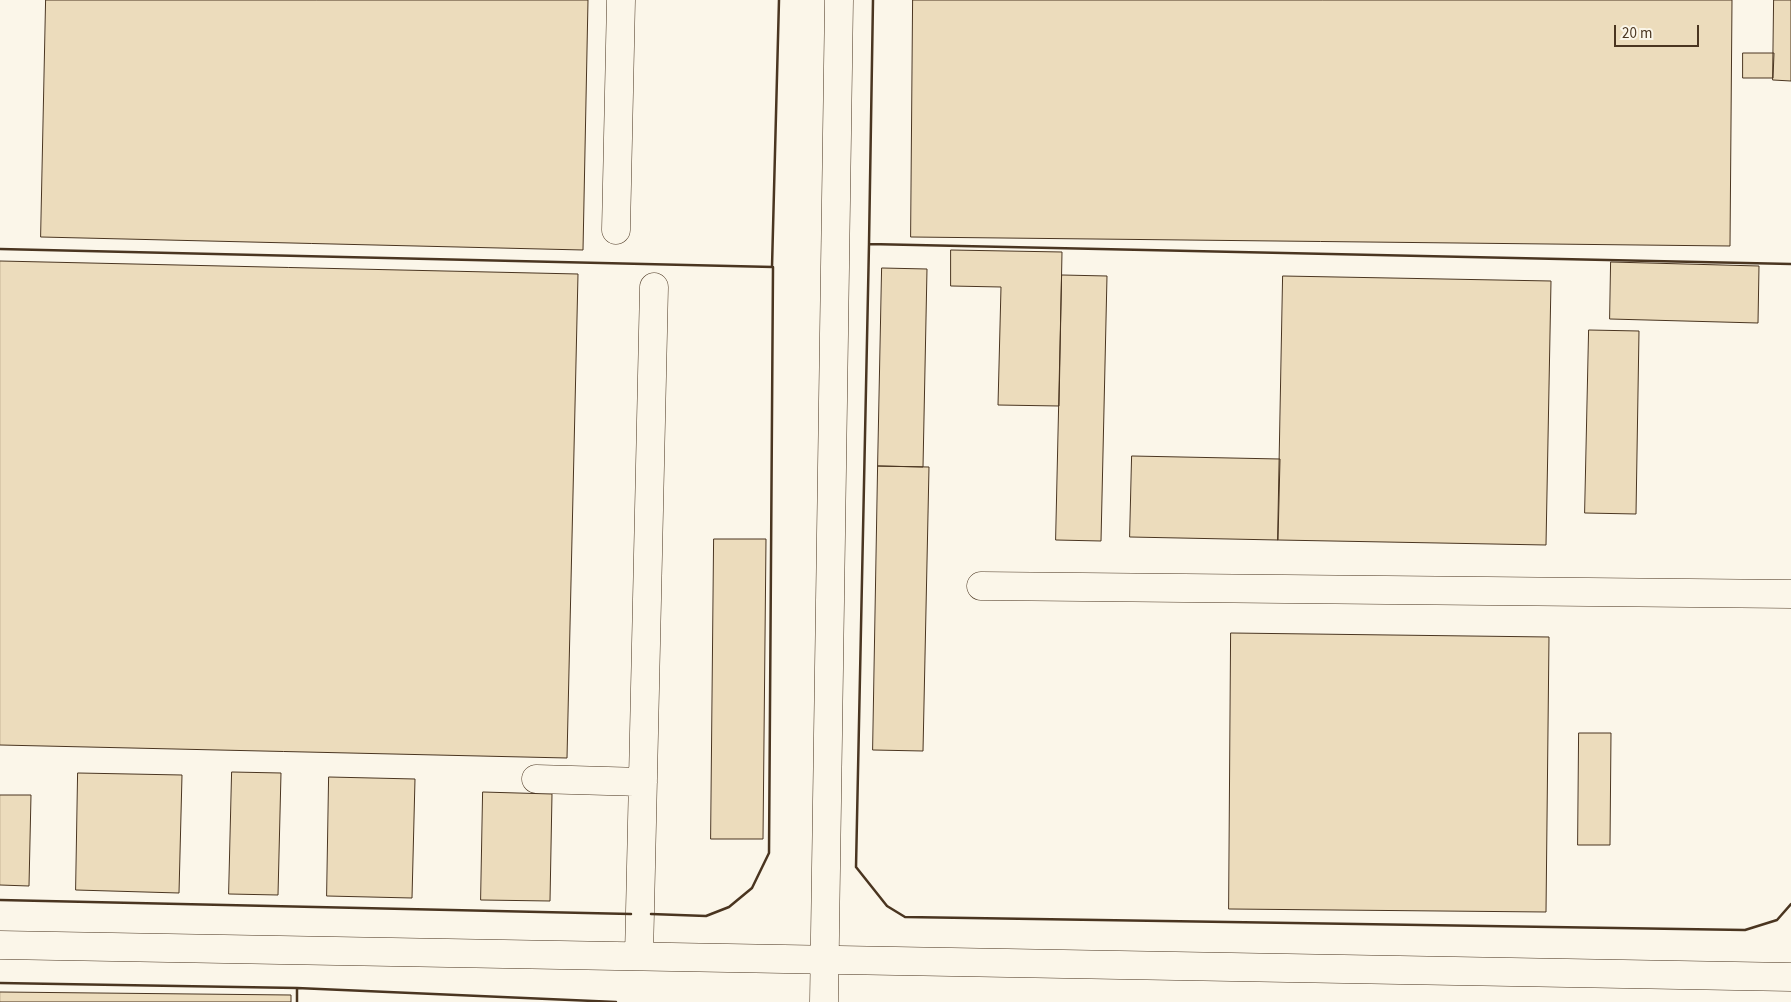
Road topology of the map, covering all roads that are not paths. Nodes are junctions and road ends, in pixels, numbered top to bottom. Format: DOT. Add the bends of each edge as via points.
graph roads {
  1 [pos="621,0"];
  2 [pos="839,0"];
  3 [pos="616,230"];
  4 [pos="654,287"];
  5 [pos="981,586"];
  6 [pos="1791,594"];
  7 [pos="536,779"];
  8 [pos="643,782"];
  9 [pos="0,945"];
  10 [pos="639,956"];
  11 [pos="825,960"];
  12 [pos="1791,977"];
  13 [pos="824,1002"];
  1 -- 3 [label="street"];
  2 -- 11 [label="street"];
  4 -- 8 [label="street"];
  5 -- 6 [label="street"];
  7 -- 8 [label="street"];
  8 -- 10 [label="street"];
  9 -- 10 [label="street"];
  10 -- 11 [label="street"];
  11 -- 12 [label="street"];
  11 -- 13 [label="street"];
}
